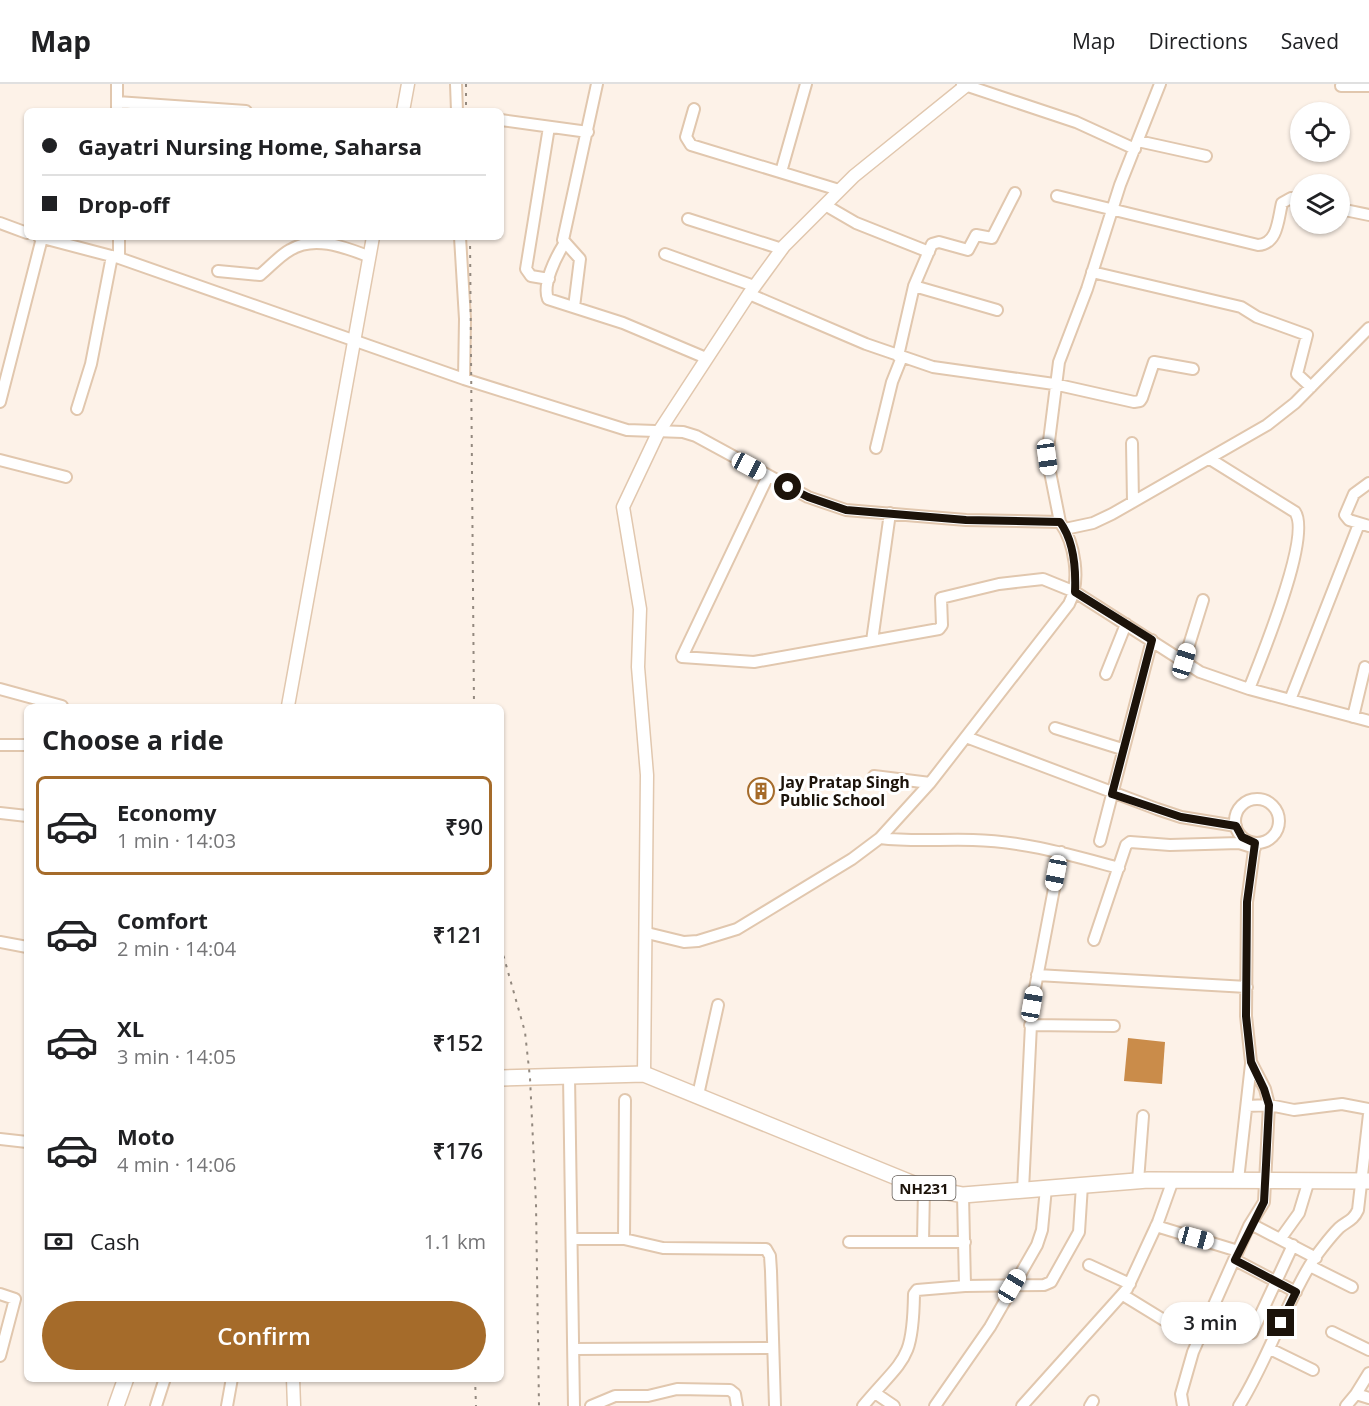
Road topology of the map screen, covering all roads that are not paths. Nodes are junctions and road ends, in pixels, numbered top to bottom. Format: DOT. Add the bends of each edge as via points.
graph roads {
  1 [pos="117,84"];
  2 [pos="408,84"];
  3 [pos="456,84"];
  4 [pos="597,84"];
  5 [pos="806,84"];
  6 [pos="1160,84"];
  7 [pos="965,85"];
  8 [pos="1341,86"];
  9 [pos="1369,86"];
  10 [pos="117,106"];
  11 [pos="169,108"];
  12 [pos="404,108"];
  13 [pos="457,108"];
  14 [pos="694,109"];
  15 [pos="504,120"];
  16 [pos="549,127"];
  17 [pos="588,132"];
  18 [pos="1136,145"];
  19 [pos="1206,156"];
  20 [pos="781,172"];
  21 [pos="839,190"];
  22 [pos="1015,193"];
  23 [pos="1057,196"];
  24 [pos="1290,199"];
  25 [pos="825,205"];
  26 [pos="1112,210"];
  27 [pos="1350,211"];
  28 [pos="1369,215"];
  29 [pos="688,219"];
  30 [pos="0,223"];
  31 [pos="24,232"];
  32 [pos="40,240"];
  33 [pos="49,240"];
  34 [pos="119,240"];
  35 [pos="372,240"];
  36 [pos="460,240"];
  37 [pos="564,244"];
  38 [pos="782,249"];
  39 [pos="929,252"];
  40 [pos="665,254"];
  41 [pos="368,256"];
  42 [pos="116,257"];
  43 [pos="218,271"];
  44 [pos="1092,272"];
  45 [pos="549,279"];
  46 [pos="914,286"];
  47 [pos="752,290"];
  48 [pos="574,307"];
  49 [pos="997,310"];
  50 [pos="1369,328"];
  51 [pos="352,341"];
  52 [pos="900,356"];
  53 [pos="706,358"];
  54 [pos="1193,369"];
  55 [pos="464,379"];
  56 [pos="1054,384"];
  57 [pos="1311,387"];
  58 [pos="0,402"];
  59 [pos="77,409"];
  60 [pos="658,433"];
  61 [pos="1132,443"];
  62 [pos="876,448"];
  63 [pos="1210,459"];
  64 [pos="0,460"];
  65 [pos="768,476"];
  66 [pos="66,477"];
  67 [pos="1369,483"];
  68 [pos="1133,502"];
  69 [pos="890,513"];
  70 [pos="1364,525"];
  71 [pos="1062,526"];
  72 [pos="1075,592"];
  73 [pos="1203,600"];
  74 [pos="1126,624"];
  75 [pos="1152,640"];
  76 [pos="872,642"];
  77 [pos="1184,661"];
  78 [pos="1365,667"];
  79 [pos="1106,674"];
  80 [pos="0,689"];
  81 [pos="1249,689"];
  82 [pos="1290,700"];
  83 [pos="55,704"];
  84 [pos="288,704"];
  85 [pos="1353,717"];
  86 [pos="1369,721"];
  87 [pos="1055,728"];
  88 [pos="966,737"];
  89 [pos="0,745"];
  90 [pos="24,745"];
  91 [pos="1122,749"];
  92 [pos="874,776"];
  93 [pos="930,783"];
  94 [pos="1112,794"];
  95 [pos="0,813"];
  96 [pos="24,816"];
  97 [pos="1236,826"];
  98 [pos="880,838"];
  99 [pos="1100,841"];
  100 [pos="1255,846"];
  101 [pos="1061,852"];
  102 [pos="1119,868"];
  103 [pos="647,933"];
  104 [pos="1094,940"];
  105 [pos="0,942"];
  106 [pos="24,946"];
  107 [pos="1037,975"];
  108 [pos="1247,987"];
  109 [pos="718,1005"];
  110 [pos="1030,1025"];
  111 [pos="1114,1026"];
  112 [pos="1251,1062"];
  113 [pos="644,1074"];
  114 [pos="569,1076"];
  115 [pos="504,1078"];
  116 [pos="698,1095"];
  117 [pos="625,1100"];
  118 [pos="1269,1105"];
  119 [pos="1247,1106"];
  120 [pos="1369,1109"];
  121 [pos="1369,1114"];
  122 [pos="1143,1116"];
  123 [pos="0,1139"];
  124 [pos="24,1142"];
  125 [pos="1173,1180"];
  126 [pos="1238,1180"];
  127 [pos="1265,1180"];
  128 [pos="1309,1180"];
  129 [pos="1366,1180"];
  130 [pos="1138,1181"];
  131 [pos="1082,1185"];
  132 [pos="924,1188"];
  133 [pos="1046,1188"];
  134 [pos="1023,1190"];
  135 [pos="963,1195"];
  136 [pos="1251,1224"];
  137 [pos="1156,1226"];
  138 [pos="1281,1238"];
  139 [pos="573,1239"];
  140 [pos="624,1239"];
  141 [pos="849,1242"];
  142 [pos="923,1242"];
  143 [pos="965,1242"];
  144 [pos="1293,1245"];
  145 [pos="1237,1255"];
  146 [pos="1313,1262"];
  147 [pos="1089,1265"];
  148 [pos="1275,1281"];
  149 [pos="1130,1284"];
  150 [pos="965,1286"];
  151 [pos="1012,1286"];
  152 [pos="1352,1287"];
  153 [pos="1296,1292"];
  154 [pos="0,1294"];
  155 [pos="1123,1295"];
  156 [pos="1332,1332"];
  157 [pos="1252,1334"];
  158 [pos="1198,1341"];
  159 [pos="773,1348"];
  160 [pos="574,1349"];
  161 [pos="1270,1349"];
  162 [pos="1369,1350"];
  163 [pos="0,1356"];
  164 [pos="1313,1370"];
  165 [pos="1369,1373"];
  166 [pos="125,1382"];
  167 [pos="164,1382"];
  168 [pos="231,1382"];
  169 [pos="293,1382"];
  170 [pos="875,1392"];
  171 [pos="1356,1394"];
  172 [pos="1369,1398"];
  173 [pos="620,1401"];
  174 [pos="1178,1404"];
  175 [pos="116,1406"];
  176 [pos="156,1406"];
  177 [pos="227,1406"];
  178 [pos="294,1406"];
  179 [pos="574,1406"];
  180 [pos="591,1406"];
  181 [pos="736,1406"];
  182 [pos="775,1406"];
  183 [pos="863,1406"];
  184 [pos="894,1406"];
  185 [pos="935,1406"];
  186 [pos="1022,1406"];
  187 [pos="1239,1406"];
  188 [pos="1346,1406"];
  1 -- 10 [label="street"];
  2 -- 12 [label="main road"];
  3 -- 13 [label="street"];
  4 -- 17 [label="street"];
  5 -- 20 [label="street"];
  6 -- 18 [label="street"];
  7 -- 18 [label="street"];
  7 -- 21 [label="main road"];
  8 -- 9 [label="street"];
  10 -- 11 [label="street"];
  14 -- 20 [label="street" via="686,137 691,145"];
  15 -- 16 [label="street"];
  16 -- 17 [label="street"];
  16 -- 45 [label="street" via="526,269 531,276"];
  17 -- 37 [label="street"];
  18 -- 19 [label="street"];
  18 -- 26 [label="street"];
  20 -- 21 [label="street"];
  21 -- 25 [label="main road"];
  22 -- 39 [label="street" via="992,238 976,235 968,250 936,242"];
  23 -- 26 [label="street"];
  24 -- 26 [label="street" via="1282,202 1273,239 1266,245"];
  25 -- 38 [label="main road"];
  25 -- 39 [label="street" via="856,223"];
  26 -- 44 [label="street"];
  27 -- 28 [label="street"];
  29 -- 38 [label="street"];
  30 -- 31 [label="street"];
  32 -- 58 [label="street"];
  33 -- 42 [label="street"];
  34 -- 42 [label="street"];
  35 -- 41 [label="main road"];
  36 -- 55 [label="street"];
  37 -- 45 [label="street"];
  37 -- 48 [label="street" via="580,259"];
  38 -- 47 [label="main road"];
  39 -- 46 [label="street"];
  40 -- 47 [label="street"];
  41 -- 43 [label="street" via="336,244 306,244 291,249 260,275"];
  41 -- 51 [label="main road"];
  42 -- 51 [label="street"];
  42 -- 59 [label="street"];
  44 -- 56 [label="street"];
  44 -- 57 [label="street" via="1240,307 1307,335 1296,370 1299,378"];
  45 -- 48 [label="street" via="548,299"];
  46 -- 49 [label="street"];
  46 -- 52 [label="street"];
  47 -- 52 [label="street"];
  47 -- 53 [label="main road"];
  48 -- 53 [label="street"];
  50 -- 57 [label="street"];
  51 -- 55 [label="street"];
  51 -- 84 [label="main road"];
  52 -- 56 [label="street" via="968,373"];
  52 -- 62 [label="street"];
  53 -- 60 [label="main road"];
  54 -- 56 [label="street" via="1154,362 1142,398 1134,402"];
  55 -- 60 [label="street" via="627,430"];
  56 -- 71 [label="street" via="1047,457"];
  57 -- 63 [label="street" via="1267,425"];
  60 -- 65 [label="street" via="696,436"];
  60 -- 103 [label="main road" via="623,507 640,609 638,667 647,775"];
  61 -- 68 [label="street"];
  63 -- 68 [label="street"];
  63 -- 81 [label="street" via="1295,512 1300,523 1294,561"];
  64 -- 66 [label="street"];
  65 -- 69 [label="street" via="808,497 846,510"];
  65 -- 76 [label="street" via="682,657 754,662"];
  67 -- 70 [label="street" via="1354,494 1346,509 1349,520"];
  68 -- 71 [label="street" via="1093,523"];
  69 -- 71 [label="street"];
  69 -- 76 [label="street"];
  70 -- 82 [label="street"];
  71 -- 72 [label="street" via="1073,559"];
  72 -- 74 [label="street"];
  72 -- 76 [label="street" via="1034,579 942,597 939,629"];
  72 -- 88 [label="street"];
  73 -- 77 [label="street"];
  74 -- 75 [label="street"];
  74 -- 79 [label="street"];
  75 -- 77 [label="street"];
  75 -- 91 [label="street"];
  77 -- 81 [label="street" via="1200,672"];
  78 -- 85 [label="street"];
  80 -- 83 [label="street"];
  81 -- 82 [label="street"];
  82 -- 85 [label="street"];
  85 -- 86 [label="street"];
  87 -- 91 [label="street"];
  88 -- 93 [label="street"];
  88 -- 94 [label="street"];
  89 -- 90 [label="street"];
  91 -- 94 [label="street"];
  92 -- 93 [label="street"];
  93 -- 98 [label="street"];
  94 -- 97 [label="street" via="1181,817"];
  94 -- 99 [label="street"];
  95 -- 96 [label="street"];
  97 -- 100 [label="street" via="1242,837"];
  97 -- 100 [label="street" via="1236,816 1244,804 1258,799 1272,805 1279,818 1277,831 1268,841"];
  98 -- 101 [label="street" via="914,842 996,841"];
  98 -- 103 [label="street" via="737,929 691,942"];
  100 -- 102 [label="street" via="1130,842"];
  100 -- 108 [label="street" via="1247,902"];
  101 -- 102 [label="street"];
  101 -- 107 [label="street"];
  102 -- 104 [label="street"];
  103 -- 113 [label="main road"];
  105 -- 106 [label="street"];
  107 -- 108 [label="street"];
  107 -- 110 [label="street"];
  108 -- 112 [label="street"];
  109 -- 116 [label="street"];
  110 -- 111 [label="street"];
  110 -- 134 [label="street"];
  112 -- 118 [label="street"];
  112 -- 119 [label="street"];
  113 -- 114 [label="highway, NH231"];
  113 -- 116 [label="highway, NH231"];
  114 -- 115 [label="highway, NH231"];
  114 -- 139 [label="street"];
  116 -- 132 [label="highway, NH231"];
  117 -- 140 [label="street"];
  118 -- 119 [label="street"];
  118 -- 120 [label="street" via="1294,1110 1342,1104"];
  118 -- 127 [label="street"];
  119 -- 126 [label="street"];
  121 -- 129 [label="street"];
  122 -- 130 [label="street"];
  123 -- 124 [label="street"];
  125 -- 126 [label="highway, NH231"];
  125 -- 130 [label="highway, NH231"];
  125 -- 137 [label="street"];
  126 -- 127 [label="highway, NH231"];
  127 -- 128 [label="highway, NH231"];
  127 -- 136 [label="street" via="1264,1202"];
  128 -- 129 [label="highway, NH231"];
  128 -- 138 [label="street" via="1299,1213"];
  129 -- 146 [label="street" via="1354,1219 1339,1228"];
  130 -- 131 [label="highway, NH231"];
  131 -- 133 [label="highway, NH231"];
  131 -- 151 [label="street" via="1079,1232 1055,1277 1044,1285"];
  132 -- 135 [label="highway, NH231"];
  132 -- 142 [label="street"];
  133 -- 134 [label="highway, NH231"];
  133 -- 151 [label="street" via="1041,1233"];
  134 -- 135 [label="highway, NH231"];
  135 -- 143 [label="street"];
  136 -- 138 [label="street"];
  136 -- 145 [label="street"];
  137 -- 145 [label="street"];
  137 -- 149 [label="street"];
  138 -- 144 [label="street"];
  139 -- 140 [label="street"];
  139 -- 160 [label="street"];
  140 -- 159 [label="street" via="663,1248 766,1249 770,1256"];
  141 -- 142 [label="street"];
  142 -- 143 [label="street"];
  143 -- 150 [label="street"];
  144 -- 146 [label="street"];
  144 -- 148 [label="street"];
  145 -- 148 [label="street"];
  145 -- 158 [label="street"];
  146 -- 152 [label="street"];
  146 -- 153 [label="street"];
  147 -- 149 [label="street"];
  148 -- 153 [label="street"];
  148 -- 157 [label="street"];
  149 -- 155 [label="street"];
  150 -- 151 [label="street"];
  150 -- 170 [label="street" via="915,1291 913,1339 908,1354"];
  151 -- 185 [label="street" via="990,1326"];
  153 -- 161 [label="street"];
  154 -- 163 [label="street" via="15,1299"];
  155 -- 158 [label="street"];
  155 -- 186 [label="street"];
  156 -- 162 [label="street"];
  158 -- 174 [label="street"];
  159 -- 160 [label="street"];
  159 -- 182 [label="street"];
  160 -- 179 [label="street"];
  161 -- 164 [label="street"];
  161 -- 187 [label="street"];
  165 -- 171 [label="street"];
  166 -- 175 [label="highway"];
  167 -- 176 [label="street"];
  168 -- 177 [label="street"];
  169 -- 178 [label="main road"];
  170 -- 183 [label="street"];
  170 -- 184 [label="street"];
  171 -- 172 [label="street"];
  171 -- 188 [label="street"];
  173 -- 180 [label="street" via="604,1399"];
  173 -- 181 [label="street" via="677,1389 730,1390 735,1394"];
}
